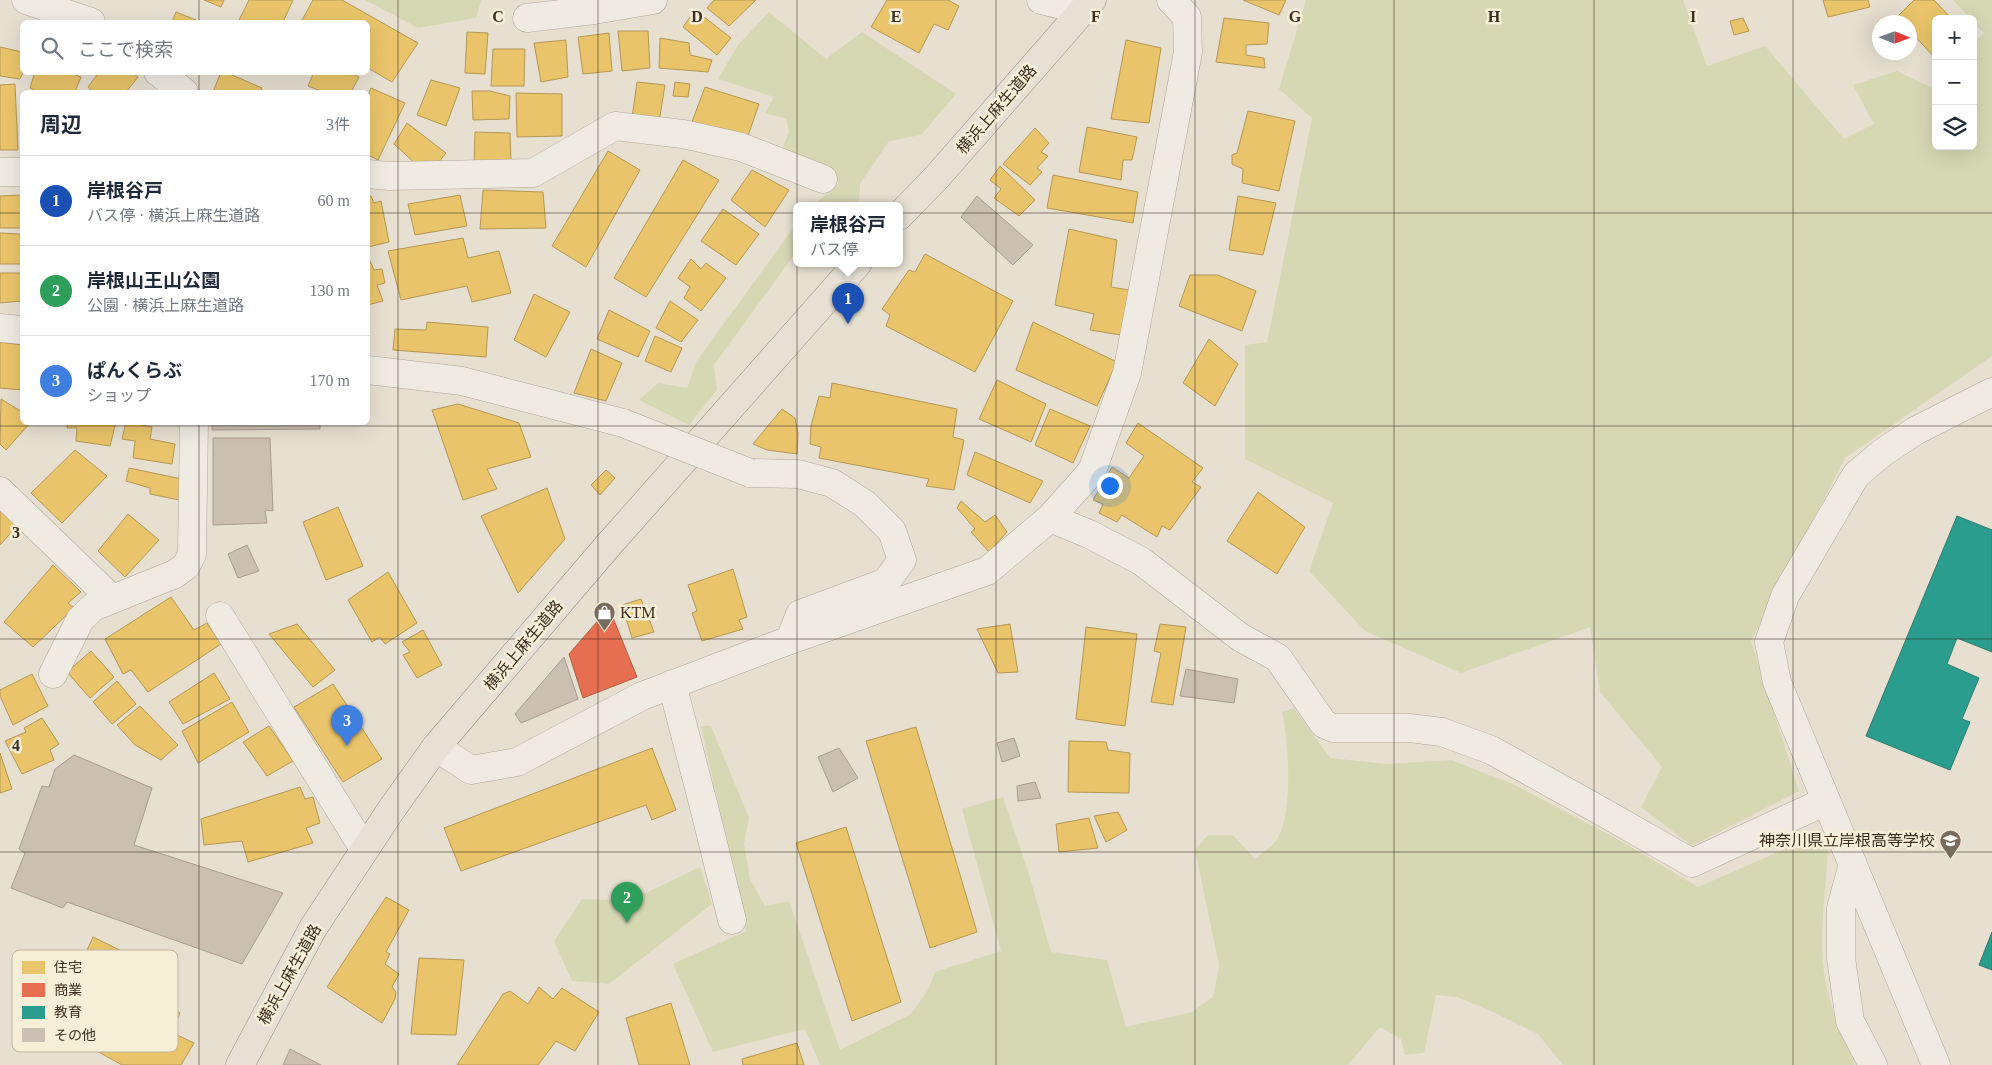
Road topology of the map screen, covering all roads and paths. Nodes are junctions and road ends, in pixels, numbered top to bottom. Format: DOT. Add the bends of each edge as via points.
graph roads {
  1 [pos="26,0"];
  2 [pos="653,0"];
  3 [pos="1041,0"];
  4 [pos="1171,0"];
  5 [pos="1087,5"];
  6 [pos="527,18"];
  7 [pos="85,20"];
  8 [pos="162,75"];
  9 [pos="181,90"];
  10 [pos="0,172"];
  11 [pos="20,172"];
  12 [pos="370,174"];
  13 [pos="822,179"];
  14 [pos="903,212"];
  15 [pos="854,267"];
  16 [pos="0,328"];
  17 [pos="20,330"];
  18 [pos="370,370"];
  19 [pos="1992,392"];
  20 [pos="194,425"];
  21 [pos="0,491"];
  22 [pos="1050,518"];
  23 [pos="112,599"];
  24 [pos="220,616"];
  25 [pos="790,640"];
  26 [pos="53,674"];
  27 [pos="672,684"];
  28 [pos="436,747"];
  29 [pos="1826,801"];
  30 [pos="364,849"];
  31 [pos="1853,864"];
  32 [pos="732,920"];
  33 [pos="240,1065"];
  34 [pos="1874,1065"];
  35 [pos="1936,1065"];
  1 -- 7 [label="street"];
  2 -- 6 [label="street"];
  3 -- 5 [label="street"];
  4 -- 22 [label="street" via="1187,17 1188,52 1127,373 1092,471"];
  5 -- 14 [label="main road, 横浜上麻生道路"];
  8 -- 9 [label="street"];
  10 -- 11 [label="street"];
  12 -- 13 [label="street" via="533,173 615,126 683,134 741,147"];
  15 -- 28 [label="main road, 横浜上麻生道路" via="605,548"];
  16 -- 17 [label="street"];
  18 -- 25 [label="street, bridge" via="462,381 623,423 750,473 798,474 832,482 865,504 892,531 902,560 886,582 800,614"];
  19 -- 29 [label="street" via="1915,431 1856,475 1785,596 1769,642 1770,650 1777,682"];
  20 -- 23 [label="street" via="192,554 186,566 175,574"];
  21 -- 23 [label="street"];
  22 -- 25 [label="street" via="987,571"];
  22 -- 29 [label="street" via="1141,560 1240,637 1278,658 1324,724 1333,728 1409,728 1442,732 1483,747 1692,863"];
  23 -- 26 [label="street" via="93,607 80,620"];
  24 -- 30 [label="street"];
  25 -- 27 [label="street"];
  27 -- 28 [label="street" via="642,696 517,762 471,770"];
  27 -- 32 [label="street"];
  28 -- 30 [label="main road, 横浜上麻生道路"];
  29 -- 31 [label="street"];
  30 -- 33 [label="main road, 横浜上麻生道路" via="313,928"];
  31 -- 34 [label="street" via="1841,908 1841,958 1850,1021"];
  31 -- 35 [label="street"];
}
